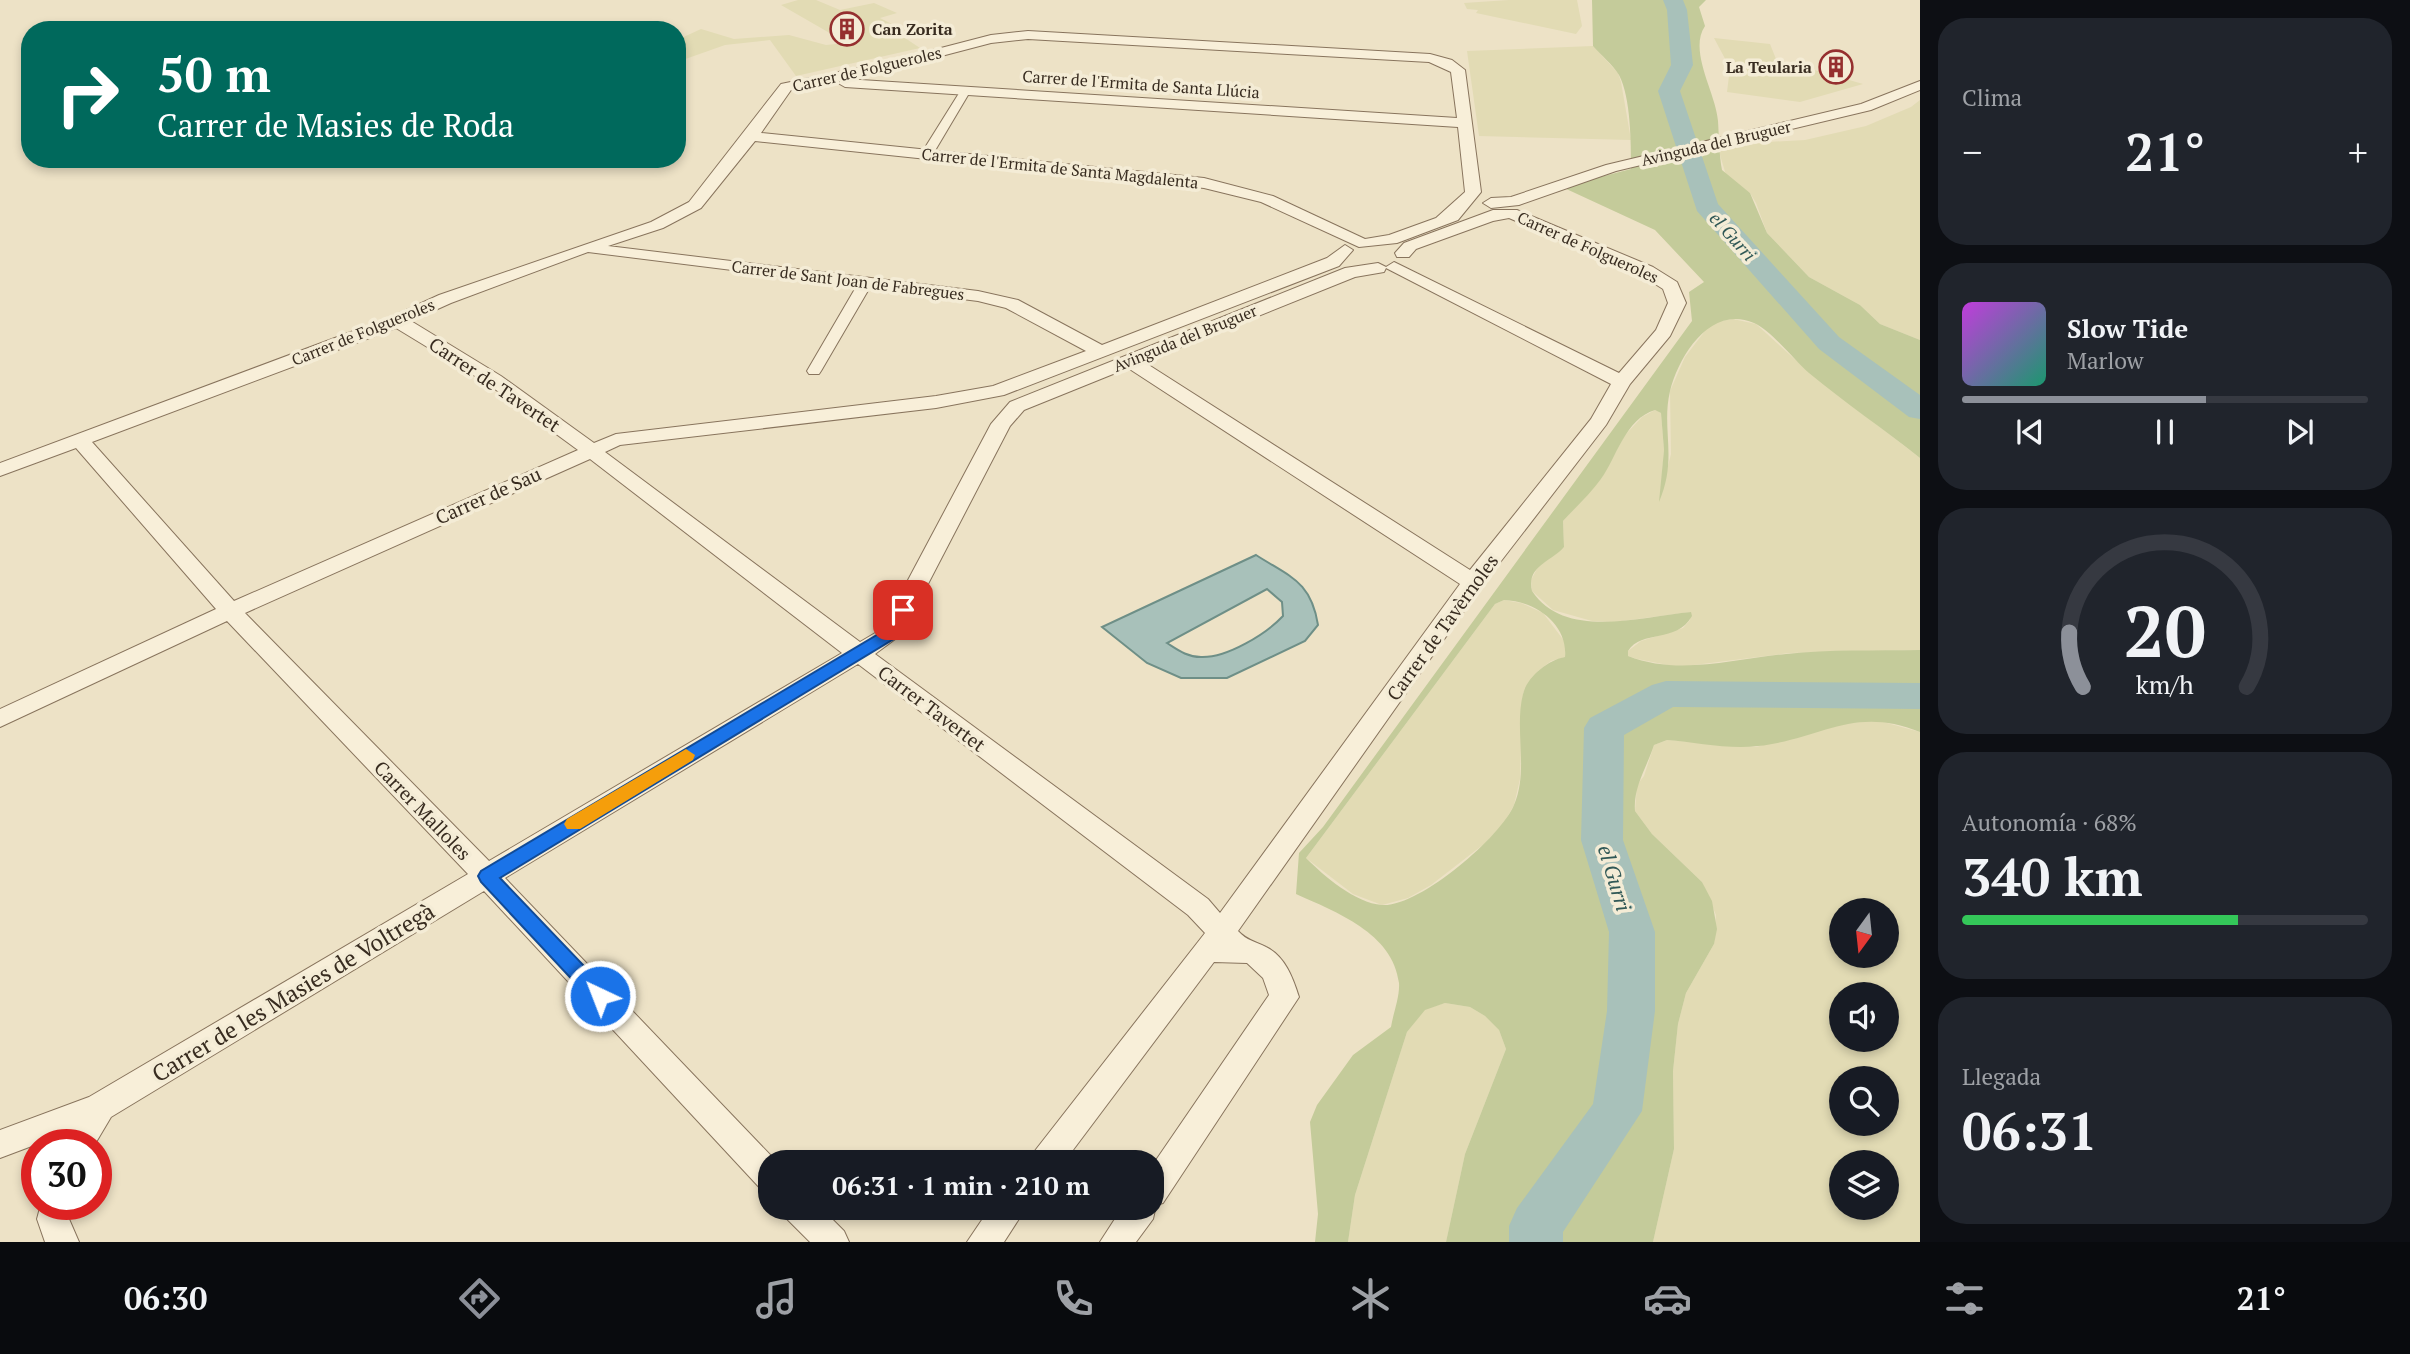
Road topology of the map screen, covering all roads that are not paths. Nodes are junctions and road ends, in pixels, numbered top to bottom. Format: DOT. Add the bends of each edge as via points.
graph roads {
  1 [pos="814,82"];
  2 [pos="1920,85"];
  3 [pos="966,90"];
  4 [pos="1465,123"];
  5 [pos="751,136"];
  6 [pos="927,154"];
  7 [pos="1513,202"];
  8 [pos="1486,217"];
  9 [pos="1440,222"];
  10 [pos="1358,244"];
  11 [pos="584,248"];
  12 [pos="1391,263"];
  13 [pos="866,282"];
  14 [pos="1677,303"];
  15 [pos="397,321"];
  16 [pos="1100,351"];
  17 [pos="1129,360"];
  18 [pos="814,371"];
  19 [pos="1622,382"];
  20 [pos="967,398"];
  21 [pos="1002,424"];
  22 [pos="80,440"];
  23 [pos="590,449"];
  24 [pos="0,470"];
  25 [pos="1473,582"];
  26 [pos="230,611"];
  27 [pos="857,652"];
  28 [pos="0,719"];
  29 [pos="487,876"];
  30 [pos="1221,944"];
  31 [pos="100,1107"];
  32 [pos="88,1129"];
  33 [pos="0,1144"];
  34 [pos="1055,1150"];
  35 [pos="758,1164"];
  36 [pos="1164,1174"];
  37 [pos="53,1220"];
  38 [pos="811,1220"];
  39 [pos="1001,1220"];
  40 [pos="1133,1220"];
  41 [pos="62,1242"];
  42 [pos="832,1242"];
  43 [pos="984,1242"];
  44 [pos="1117,1242"];
  1 -- 3 [label="street, Carrer de l'Ermita de Santa Llúcia"];
  1 -- 4 [label="street, Carrer de Folgueroles" via="991,39 1028,35 1430,58 1458,70"];
  1 -- 5 [label="street, Carrer de Folgueroles" via="786,87"];
  2 -- 7 [label="street, Avinguda del Bruguer" via="1866,107 1611,168"];
  3 -- 4 [label="street, Carrer de l'Ermita de Santa Llúcia"];
  3 -- 6 [label="street"];
  4 -- 9 [label="street, Carrer de Folgueroles" via="1473,192"];
  5 -- 6 [label="street, Carrer de l'Ermita de Santa Magdalenta"];
  5 -- 11 [label="street, Carrer de Folgueroles" via="695,205 657,225"];
  6 -- 10 [label="street, Carrer de l'Ermita de Santa Magdalenta" via="1235,189 1267,199"];
  7 -- 8 [label="street, Avinguda del Bruguer"];
  7 -- 9 [label="street, Avinguda del Bruguer" via="1488,203"];
  8 -- 12 [label="street, Avinguda del Bruguer" via="1410,246"];
  8 -- 14 [label="street, Carrer de Folgueroles" via="1511,213 1647,271 1671,286"];
  9 -- 10 [label="street, Avinguda del Bruguer" via="1391,240"];
  10 -- 12 [label="street" via="1391,245"];
  10 -- 12 [label="street" via="1353,262"];
  10 -- 16 [label="street, Avinguda del Bruguer" via="1333,262"];
  11 -- 13 [label="street, Carrer de Sant Joan de Fabregues"];
  11 -- 15 [label="street, Carrer de Folgueroles"];
  12 -- 17 [label="street, Avinguda del Bruguer" via="1351,272"];
  12 -- 19 [label="street"];
  13 -- 16 [label="street, Carrer de Sant Joan de Fabregues" via="1012,304"];
  13 -- 18 [label="street"];
  14 -- 19 [label="street, Carrer de Tavèrnoles" via="1664,332"];
  15 -- 22 [label="street, Carrer de Folgueroles"];
  15 -- 23 [label="street, Carrer de Tavertet" via="439,343"];
  16 -- 20 [label="street, Avinguda del Bruguer"];
  17 -- 21 [label="street, Avinguda del Bruguer" via="1017,406"];
  17 -- 25 [label="street"];
  19 -- 25 [label="street, Carrer de Tavèrnoles" via="1599,421"];
  20 -- 21 [label="street"];
  20 -- 23 [label="street, Carrer de Sau" via="616,440"];
  21 -- 27 [label="street, Carrer de les Masies de Voltregà" via="891,634"];
  22 -- 24 [label="street, Carrer de Folgueroles"];
  22 -- 26 [label="street, Carrer Malloles"];
  23 -- 26 [label="street, Carrer de Sau"];
  23 -- 27 [label="street, Carrer Tavertet"];
  25 -- 30 [label="street, Carrer de Tavèrnoles"];
  26 -- 28 [label="street, Carrer de Sau"];
  26 -- 29 [label="street, Carrer Malloles"];
  27 -- 29 [label="street, Carrer de les Masies de Voltregà"];
  27 -- 30 [label="street, Carrer Tavertet" via="1198,907"];
  29 -- 31 [label="street, Carrer de les Masies de Voltregà"];
  29 -- 35 [label="street, Carrer Malloles"];
  30 -- 34 [label="street, Carrer de Tavèrnoles"];
  30 -- 36 [label="street" via="1266,960 1279,976 1284,997"];
  31 -- 32 [label="street"];
  31 -- 33 [label="street"];
  37 -- 41 [label="street"];
  38 -- 42 [label="street"];
  39 -- 43 [label="street"];
  40 -- 44 [label="street"];
}
